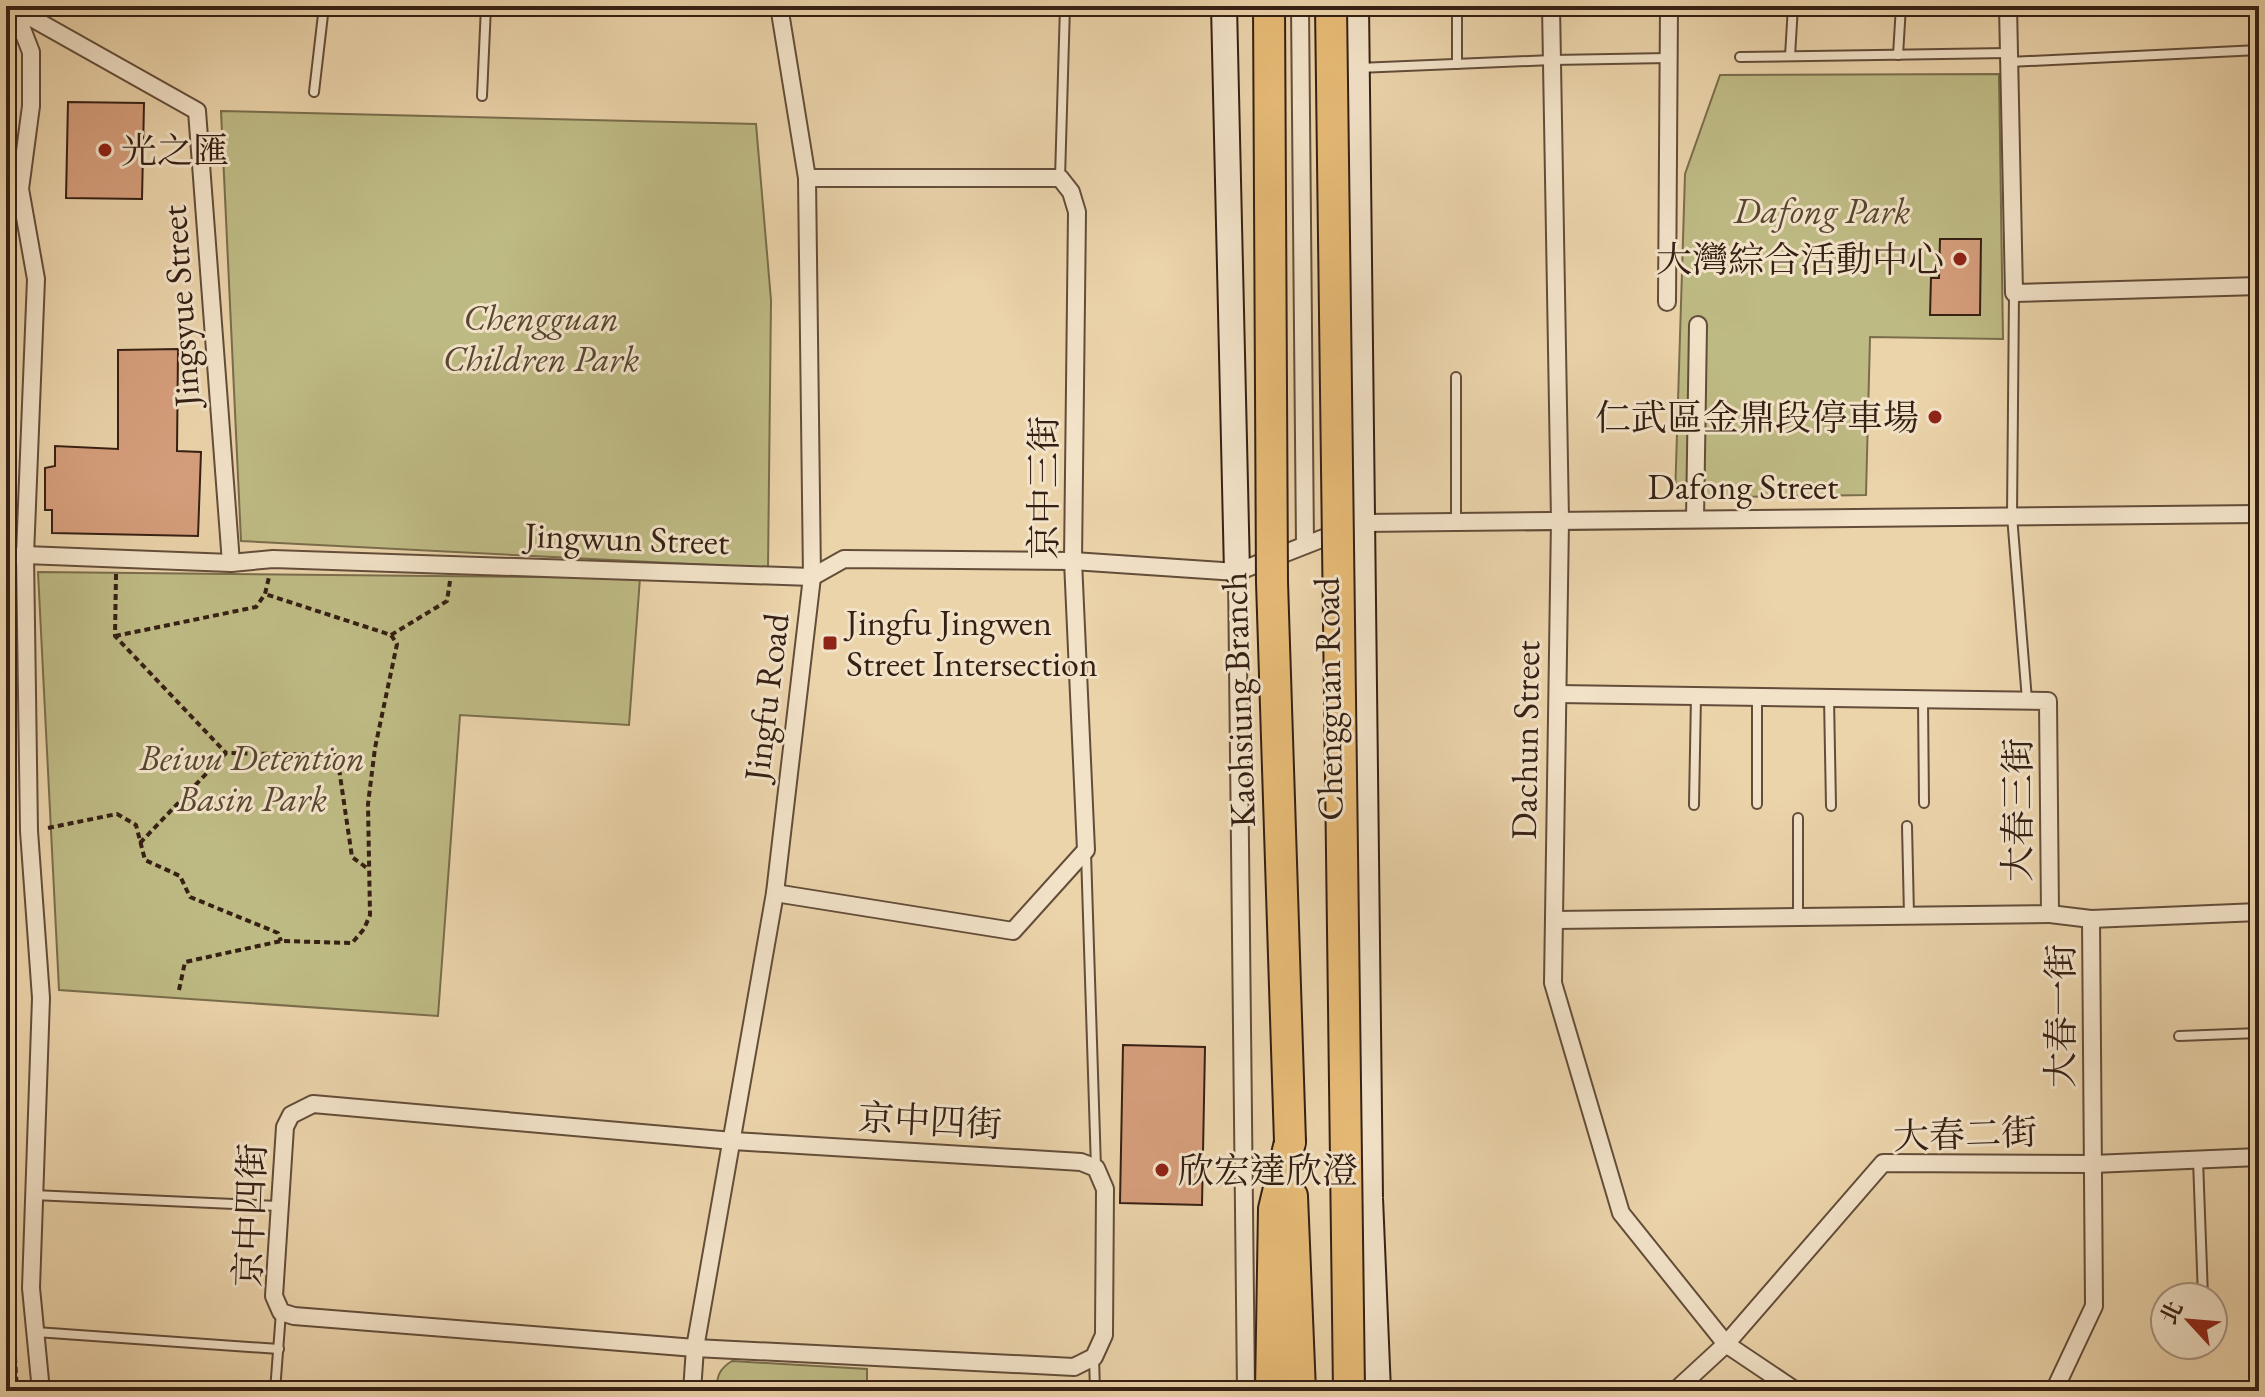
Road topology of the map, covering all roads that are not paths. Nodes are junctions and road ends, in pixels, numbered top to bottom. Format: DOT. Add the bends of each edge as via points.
graph roads {
  1 [pos="324,6"];
  2 [pos="486,6"];
  3 [pos="779,6"];
  4 [pos="1065,6"];
  5 [pos="1224,6"];
  6 [pos="1269,6"];
  7 [pos="1300,6"];
  8 [pos="1331,6"];
  9 [pos="1356,6"];
  10 [pos="1457,6"];
  11 [pos="1551,6"];
  12 [pos="1669,6"];
  13 [pos="1793,6"];
  14 [pos="1901,6"];
  15 [pos="2008,6"];
  16 [pos="12,7"];
  17 [pos="2259,50"];
  18 [pos="1898,55"];
  19 [pos="1790,56"];
  20 [pos="1740,57"];
  21 [pos="1669,58"];
  22 [pos="2008,58"];
  23 [pos="1552,60"];
  24 [pos="1457,64"];
  25 [pos="1357,68"];
  26 [pos="314,92"];
  27 [pos="482,96"];
  28 [pos="807,178"];
  29 [pos="1060,178"];
  30 [pos="2259,286"];
  31 [pos="2014,293"];
  32 [pos="1667,302"];
  33 [pos="1698,325"];
  34 [pos="1456,377"];
  35 [pos="2259,514"];
  36 [pos="2012,516"];
  37 [pos="1695,519"];
  38 [pos="1560,520"];
  39 [pos="1456,521"];
  40 [pos="1362,523"];
  41 [pos="1305,545"];
  42 [pos="14,557"];
  43 [pos="1073,561"];
  44 [pos="231,563"];
  45 [pos="1237,572"];
  46 [pos="812,577"];
  47 [pos="1558,694"];
  48 [pos="1696,696"];
  49 [pos="1757,697"];
  50 [pos="1829,698"];
  51 [pos="1923,699"];
  52 [pos="2027,700"];
  53 [pos="1924,803"];
  54 [pos="1757,804"];
  55 [pos="1694,805"];
  56 [pos="1831,806"];
  57 [pos="1798,818"];
  58 [pos="1907,826"];
  59 [pos="1086,850"];
  60 [pos="775,893"];
  61 [pos="2259,912"];
  62 [pos="2050,914"];
  63 [pos="1909,915"];
  64 [pos="1798,917"];
  65 [pos="2091,919"];
  66 [pos="1555,920"];
  67 [pos="2259,1033"];
  68 [pos="2179,1036"];
  69 [pos="733,1141"];
  70 [pos="1290,1142"];
  71 [pos="2259,1157"];
  72 [pos="2198,1159"];
  73 [pos="2093,1164"];
  74 [pos="1096,1168"];
  75 [pos="33,1195"];
  76 [pos="280,1206"];
  77 [pos="2202,1281"];
  78 [pos="281,1312"];
  79 [pos="36,1332"];
  80 [pos="1726,1344"];
  81 [pos="695,1348"];
  82 [pos="279,1349"];
  83 [pos="1094,1357"];
  84 [pos="41,1391"];
  85 [pos="275,1391"];
  86 [pos="692,1391"];
  87 [pos="1095,1391"];
  88 [pos="1246,1391"];
  89 [pos="1271,1391"];
  90 [pos="1300,1391"];
  91 [pos="1349,1391"];
  92 [pos="1378,1391"];
  93 [pos="1675,1391"];
  94 [pos="1796,1391"];
  95 [pos="2054,1391"];
  1 -- 26 [label="lane"];
  2 -- 27 [label="lane"];
  3 -- 28 [label="street, Jingfu Road"];
  4 -- 29 [label="lane"];
  5 -- 45 [label="street"];
  6 -- 70 [label="highway, Kaohsiung Branch, bridge" via="1272,582"];
  7 -- 41 [label="street"];
  8 -- 91 [label="highway, bridge"];
  9 -- 25 [label="street, Chengguan Road"];
  10 -- 24 [label="lane"];
  11 -- 23 [label="street, Dachun Street"];
  12 -- 21 [label="street"];
  13 -- 19 [label="lane"];
  14 -- 18 [label="lane"];
  15 -- 22 [label="street"];
  16 -- 42 [label="street" via="31,52 31,106 20,189 36,279"];
  16 -- 44 [label="street, Jingsyue Street" via="197,111"];
  17 -- 22 [label="lane"];
  18 -- 19 [label="lane"];
  18 -- 22 [label="lane"];
  19 -- 20 [label="lane"];
  21 -- 23 [label="lane"];
  21 -- 32 [label="street"];
  22 -- 31 [label="street"];
  23 -- 24 [label="lane"];
  23 -- 38 [label="street, Dachun Street"];
  24 -- 25 [label="lane"];
  25 -- 40 [label="street, Chengguan Road"];
  28 -- 29 [label="street"];
  28 -- 46 [label="street, Jingfu Road"];
  29 -- 43 [label="street, 京中三街" via="1077,212"];
  30 -- 31 [label="street"];
  31 -- 36 [label="lane"];
  33 -- 37 [label="street"];
  34 -- 39 [label="lane"];
  35 -- 36 [label="street, Dafong Street"];
  36 -- 37 [label="street, Dafong Street"];
  36 -- 52 [label="lane"];
  37 -- 38 [label="street, Dafong Street"];
  38 -- 39 [label="street, Dafong Street"];
  38 -- 47 [label="street, Dachun Street"];
  39 -- 40 [label="street, Dafong Street"];
  40 -- 41 [label="street, Dafong Street"];
  40 -- 92 [label="street, Chengguan Road" via="1370,1198"];
  41 -- 45 [label="street, Dafong Street"];
  42 -- 44 [label="street, Jingwun Street"];
  42 -- 75 [label="street" via="41,998"];
  43 -- 45 [label="street, Jingwun Street"];
  43 -- 46 [label="street, Jingwun Street" via="844,559"];
  43 -- 59 [label="street, 京中三街"];
  44 -- 46 [label="street, Jingwun Street" via="273,559"];
  45 -- 88 [label="street"];
  46 -- 60 [label="street, Jingfu Road"];
  47 -- 48 [label="street, 大春三街"];
  47 -- 66 [label="street, Dachun Street"];
  48 -- 49 [label="street, 大春三街"];
  48 -- 55 [label="lane"];
  49 -- 50 [label="street, 大春三街"];
  49 -- 54 [label="lane"];
  50 -- 51 [label="street, 大春三街"];
  50 -- 56 [label="lane"];
  51 -- 52 [label="street, 大春三街"];
  51 -- 53 [label="lane"];
  52 -- 62 [label="street, 大春三街" via="2048,701"];
  57 -- 64 [label="lane"];
  58 -- 63 [label="lane"];
  59 -- 60 [label="street" via="1013,931"];
  59 -- 74 [label="lane"];
  60 -- 69 [label="street, Jingfu Road"];
  61 -- 65 [label="street"];
  62 -- 63 [label="street, 大春三街"];
  62 -- 65 [label="street"];
  63 -- 64 [label="street, 大春三街"];
  64 -- 66 [label="street, 大春三街"];
  65 -- 73 [label="street, 大春一街"];
  66 -- 80 [label="street, Dachun Street" via="1553,983 1621,1213"];
  67 -- 68 [label="lane"];
  69 -- 74 [label="street, 京中四街" via="1081,1162"];
  69 -- 76 [label="street, 京中四街" via="313,1104 291,1115 285,1127"];
  69 -- 81 [label="street, Jingfu Road"];
  70 -- 89 [label="highway" via="1274,1209"];
  70 -- 90 [label="highway, Kaohsiung Branch"];
  71 -- 72 [label="street, 大春二街"];
  72 -- 73 [label="street, 大春二街"];
  72 -- 77 [label="lane"];
  73 -- 80 [label="street, 大春二街" via="1883,1163"];
  73 -- 95 [label="street, 大春一街" via="2094,1306"];
  74 -- 83 [label="street" via="1105,1189 1104,1335"];
  75 -- 76 [label="lane"];
  75 -- 79 [label="street" via="31,1288"];
  76 -- 78 [label="street, 京中四街" via="274,1296"];
  78 -- 81 [label="street, 京中四街"];
  78 -- 82 [label="lane"];
  79 -- 82 [label="lane"];
  79 -- 84 [label="street"];
  80 -- 93 [label="street, 大春二街"];
  80 -- 94 [label="street, Dachun Street"];
  81 -- 83 [label="street, 京中四街" via="1074,1367"];
  81 -- 86 [label="street, Jingfu Road"];
  82 -- 85 [label="lane"];
  83 -- 87 [label="lane"];
}
